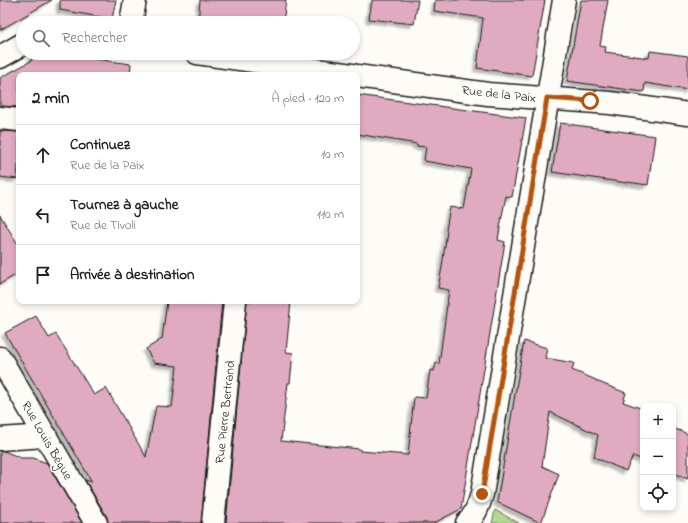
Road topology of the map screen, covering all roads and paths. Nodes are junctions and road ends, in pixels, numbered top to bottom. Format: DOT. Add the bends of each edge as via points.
graph roads {
  1 [pos="135,0"];
  2 [pos="564,0"];
  3 [pos="132,16"];
  4 [pos="16,48"];
  5 [pos="0,57"];
  6 [pos="225,60"];
  7 [pos="260,69"];
  8 [pos="306,72"];
  9 [pos="360,76"];
  10 [pos="547,98"];
  11 [pos="688,114"];
  12 [pos="0,118"];
  13 [pos="16,120"];
  14 [pos="236,304"];
  15 [pos="0,358"];
  16 [pos="46,436"];
  17 [pos="0,439"];
  18 [pos="96,523"];
  19 [pos="213,523"];
  20 [pos="467,523"];
  1 -- 3 [label="street"];
  2 -- 10 [label="street"];
  4 -- 5 [label="street"];
  6 -- 7 [label="street"];
  7 -- 8 [label="street"];
  9 -- 10 [label="street, Rue de la Paix" via="488,94"];
  10 -- 11 [label="street, Rue de la Paix" via="610,103"];
  10 -- 20 [label="street" via="482,494 475,512"];
  12 -- 13 [label="street"];
  14 -- 19 [label="street, Rue Pierre Bertrand"];
  15 -- 16 [label="street, Rue Louis Bègue"];
  16 -- 17 [label="street"];
  16 -- 18 [label="street, Rue Louis Bègue"];
}
